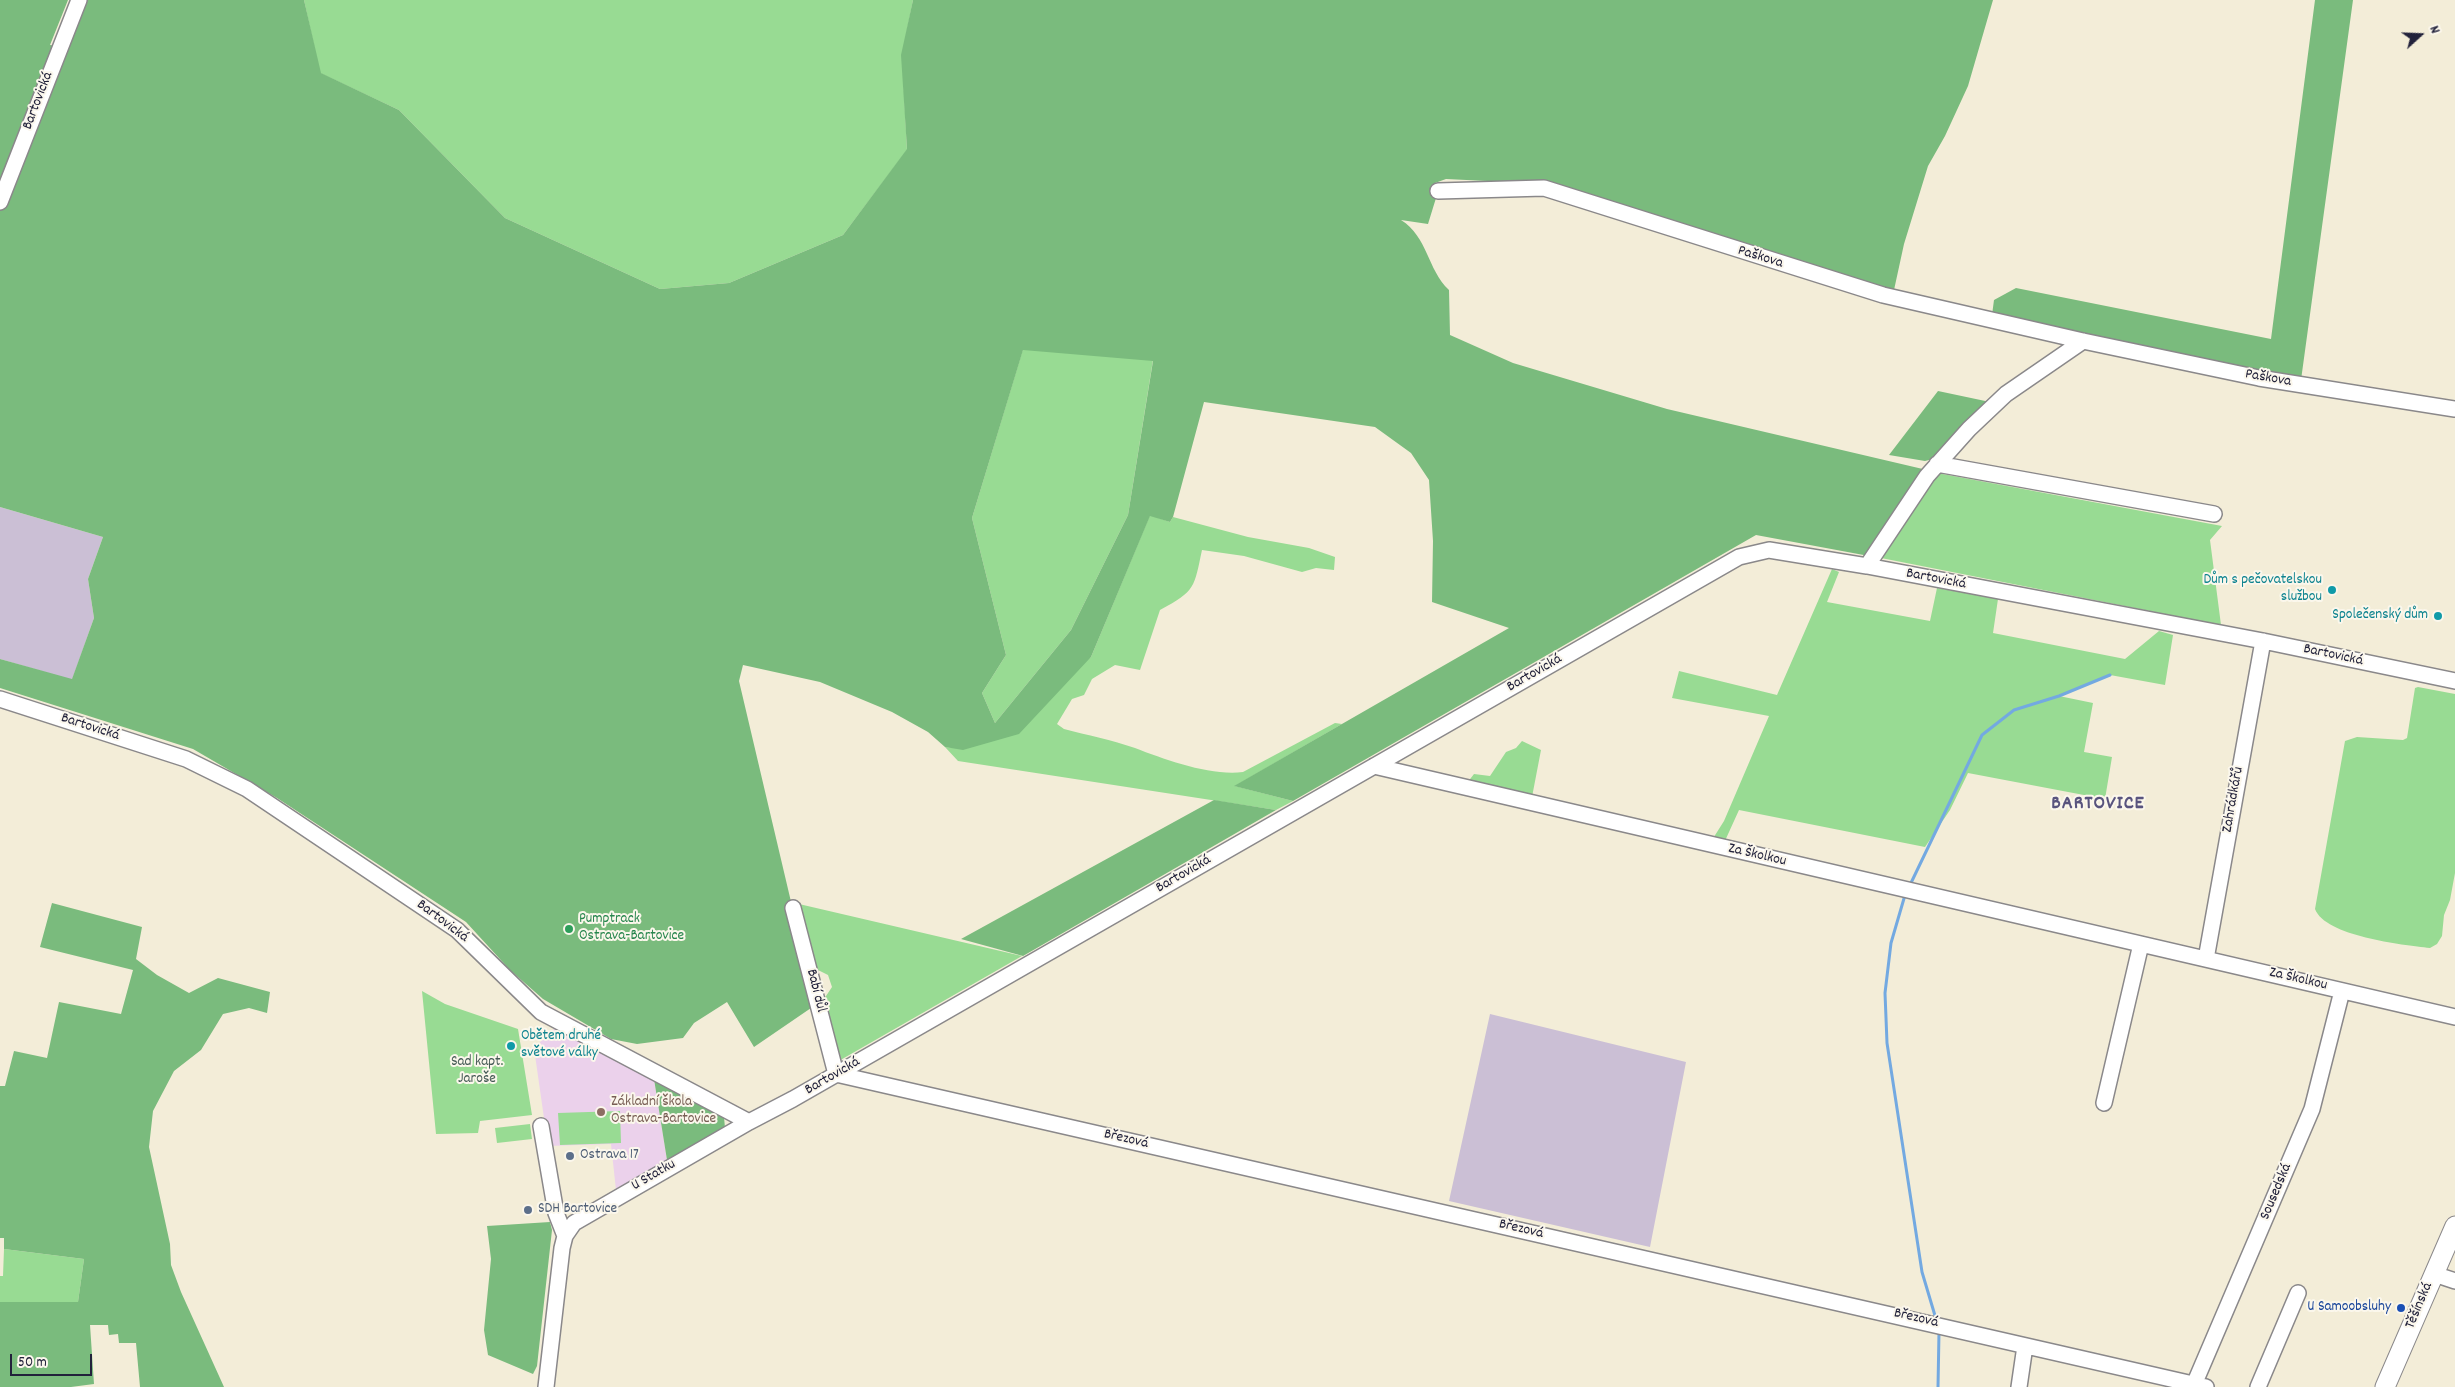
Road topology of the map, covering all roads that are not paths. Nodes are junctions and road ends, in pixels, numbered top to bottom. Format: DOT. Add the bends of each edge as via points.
graph roads {
  1 [pos="79,0"];
  2 [pos="1438,191"];
  3 [pos="0,202"];
  4 [pos="2083,341"];
  5 [pos="2455,409"];
  6 [pos="1937,464"];
  7 [pos="2214,514"];
  8 [pos="1867,566"];
  9 [pos="2263,642"];
  10 [pos="2455,681"];
  11 [pos="0,699"];
  12 [pos="1374,766"];
  13 [pos="794,908"];
  14 [pos="2141,944"];
  15 [pos="2206,959"];
  16 [pos="2342,991"];
  17 [pos="2455,1017"];
  18 [pos="836,1074"];
  19 [pos="2104,1103"];
  20 [pos="749,1122"];
  21 [pos="541,1126"];
  22 [pos="2455,1226"];
  23 [pos="565,1236"];
  24 [pos="2434,1274"];
  25 [pos="2455,1281"];
  26 [pos="2298,1294"];
  27 [pos="2025,1346"];
  28 [pos="2198,1386"];
  29 [pos="546,1387"];
  30 [pos="2019,1387"];
  31 [pos="2258,1387"];
  32 [pos="2385,1387"];
  1 -- 3 [label="street, Bartovická"];
  2 -- 4 [label="street, Paškova" via="1544,188 1883,295"];
  4 -- 5 [label="street, Paškova" via="2259,378"];
  4 -- 6 [label="street" via="2006,394"];
  6 -- 7 [label="street"];
  6 -- 8 [label="street"];
  8 -- 9 [label="street, Bartovická"];
  8 -- 12 [label="street, Bartovická" via="1769,550 1739,557"];
  9 -- 10 [label="street, Bartovická"];
  9 -- 15 [label="street, Zahrádkářů"];
  11 -- 20 [label="street, Bartovická" via="186,759 247,789 457,930 541,1012"];
  12 -- 14 [label="street, Za Školkou"];
  12 -- 18 [label="street, Bartovická"];
  13 -- 18 [label="street, Babí důl"];
  14 -- 15 [label="street, Za Školkou"];
  14 -- 19 [label="street"];
  15 -- 16 [label="street, Za Školkou"];
  16 -- 17 [label="street, Za Školkou"];
  16 -- 28 [label="street, Sousedská" via="2312,1109"];
  18 -- 20 [label="street, Bartovická"];
  18 -- 27 [label="street, Březová"];
  20 -- 23 [label="street, U Statku" via="583,1217"];
  21 -- 23 [label="street" via="556,1213"];
  22 -- 24 [label="main road, Těšínská"];
  23 -- 29 [label="street"];
  24 -- 25 [label="street"];
  24 -- 32 [label="main road, Těšínská"];
  26 -- 31 [label="street"];
  27 -- 28 [label="street, Březová"];
  27 -- 30 [label="street"];
}
